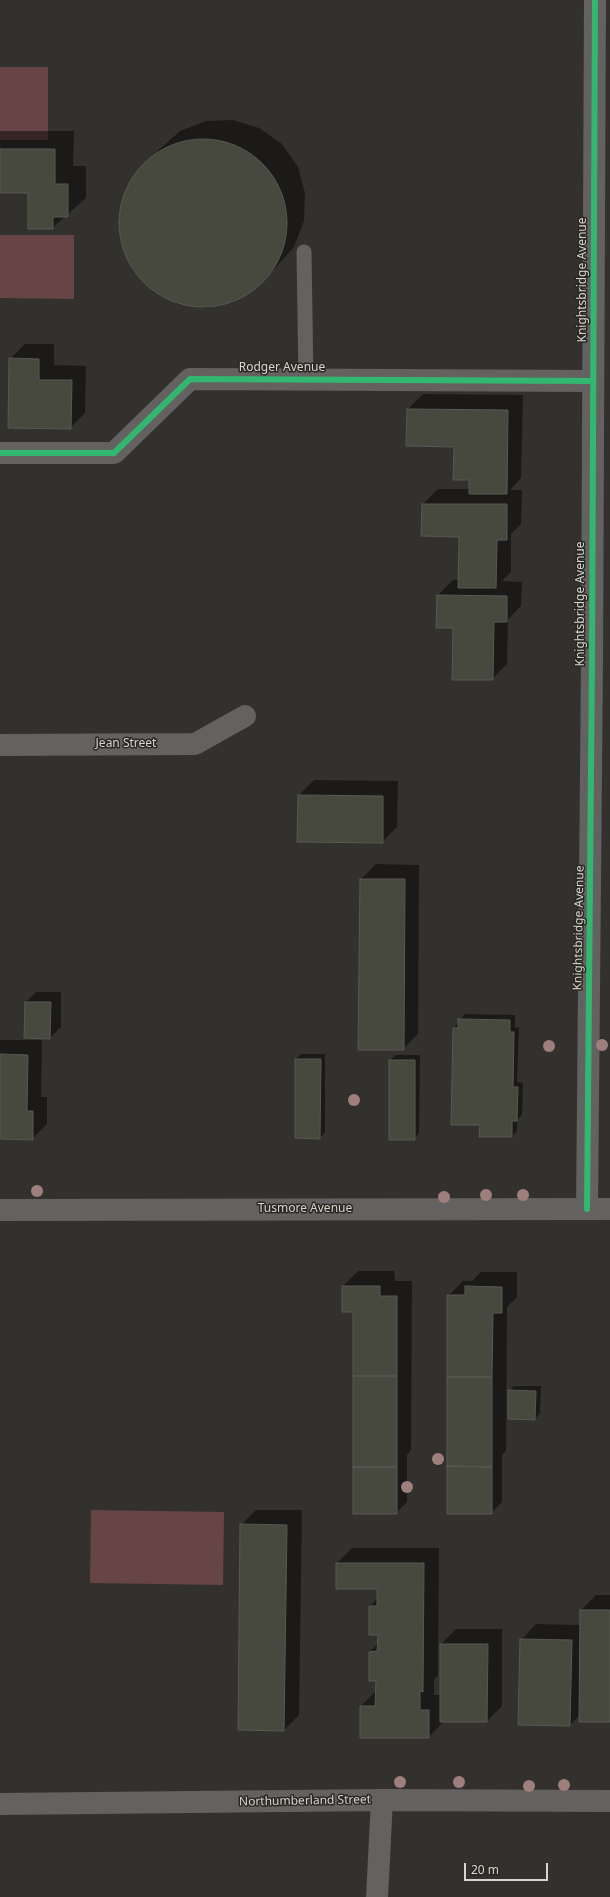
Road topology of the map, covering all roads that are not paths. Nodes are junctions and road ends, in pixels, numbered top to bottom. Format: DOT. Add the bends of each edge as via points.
graph roads {
  1 [pos="595,0"];
  2 [pos="304,252"];
  3 [pos="306,380"];
  4 [pos="593,381"];
  5 [pos="0,453"];
  6 [pos="601,661"];
  7 [pos="245,716"];
  8 [pos="0,745"];
  9 [pos="587,1209"];
  10 [pos="610,1209"];
  11 [pos="0,1210"];
  12 [pos="382,1800"];
  13 [pos="610,1801"];
  14 [pos="0,1804"];
  15 [pos="377,1897"];
  1 -- 4 [label="street, Knightsbridge Avenue"];
  2 -- 3 [label="lane"];
  3 -- 4 [label="street, Rodger Avenue"];
  3 -- 5 [label="street, Rodger Avenue" via="190,379 114,453"];
  4 -- 6 [label="street, Knightsbridge Avenue"];
  6 -- 9 [label="street, Knightsbridge Avenue"];
  7 -- 8 [label="street, Jean Street" via="195,744"];
  9 -- 10 [label="street, Tusmore Avenue"];
  9 -- 11 [label="street, Tusmore Avenue"];
  12 -- 13 [label="street, Northumberland Street"];
  12 -- 14 [label="street, Northumberland Street"];
  12 -- 15 [label="street"];
}
